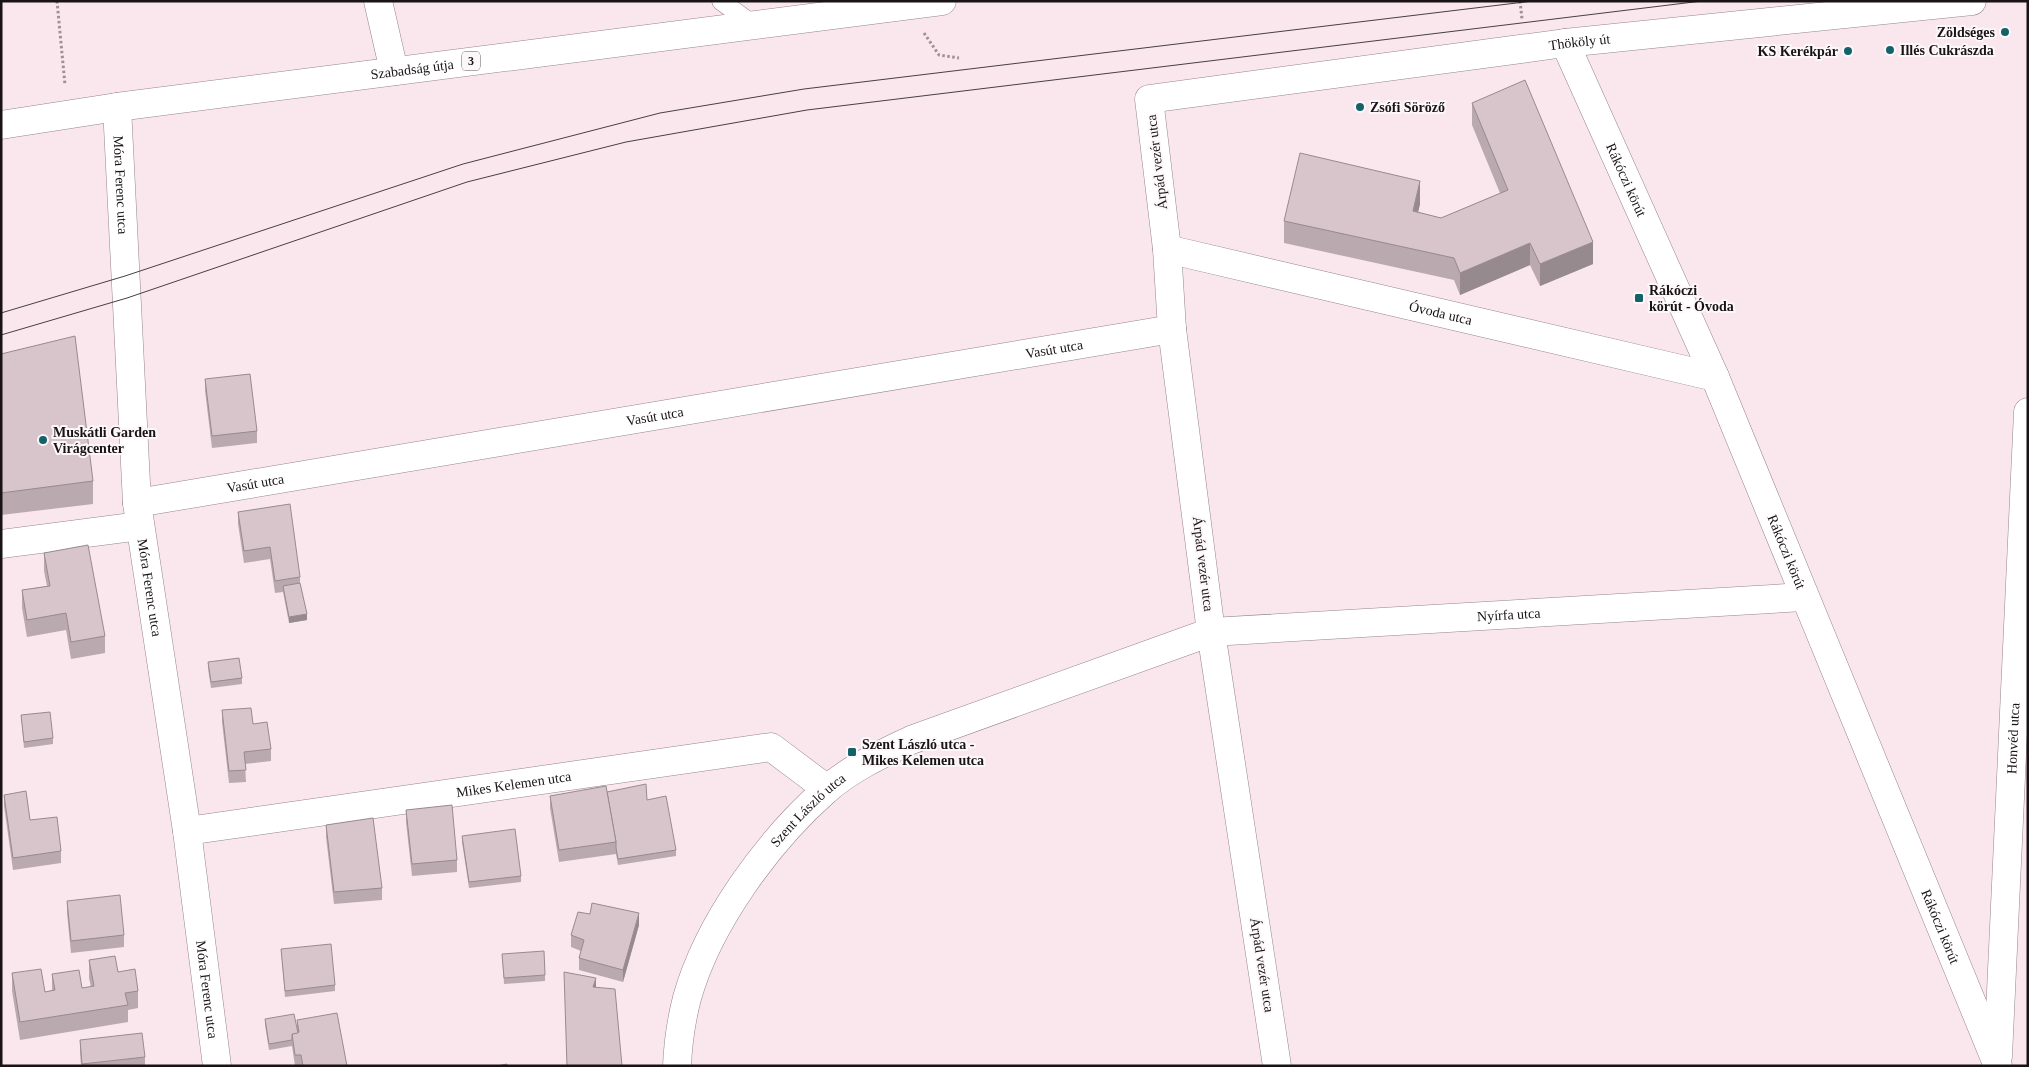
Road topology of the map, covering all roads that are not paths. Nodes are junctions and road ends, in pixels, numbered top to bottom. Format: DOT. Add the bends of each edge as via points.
graph roads {
  1 [pos="378,1"];
  2 [pos="721,1"];
  3 [pos="942,1"];
  4 [pos="1972,1"];
  5 [pos="755,26"];
  6 [pos="1565,43"];
  7 [pos="394,71"];
  8 [pos="1188,94"];
  9 [pos="117,107"];
  10 [pos="1,125"];
  11 [pos="1167,249"];
  12 [pos="1172,329"];
  13 [pos="1715,377"];
  14 [pos="2028,412"];
  15 [pos="139,515"];
  16 [pos="1,544"];
  17 [pos="1804,597"];
  18 [pos="1211,632"];
  19 [pos="827,789"];
  20 [pos="187,831"];
  21 [pos="1995,1065"];
  22 [pos="217,1066"];
  23 [pos="677,1066"];
  24 [pos="1277,1066"];
  1 -- 7 [label="street"];
  2 -- 5 [label="lane"];
  3 -- 5 [label="street, Szabadság útja / 3"];
  4 -- 6 [label="street, Thököly út"];
  5 -- 7 [label="street, Szabadság útja / 3"];
  6 -- 8 [label="street, Thököly út"];
  6 -- 13 [label="street, Rákóczi körút"];
  7 -- 9 [label="street, Szabadság útja / 3"];
  8 -- 11 [label="street, Árpád vezér utca" via="1149,100"];
  9 -- 10 [label="street, Szabadság útja / 3"];
  9 -- 15 [label="street, Móra Ferenc utca"];
  11 -- 12 [label="street, Árpád vezér utca"];
  11 -- 13 [label="street, Óvoda utca"];
  12 -- 15 [label="street, Vasút utca"];
  12 -- 18 [label="street, Árpád vezér utca"];
  13 -- 17 [label="street, Rákóczi körút"];
  14 -- 21 [label="street, Honvéd utca"];
  15 -- 16 [label="street, Vasút utca"];
  15 -- 20 [label="street, Móra Ferenc utca"];
  17 -- 18 [label="street, Nyírfa utca"];
  17 -- 21 [label="street, Rákóczi körút"];
  18 -- 19 [label="street, Szent László utca" via="911,740 866,762"];
  18 -- 24 [label="street, Árpád vezér utca"];
  19 -- 20 [label="street, Mikes Kelemen utca" via="771,747"];
  19 -- 23 [label="street, Szent László utca" via="783,834 755,869 731,903 700,960 687,998"];
  20 -- 22 [label="street, Móra Ferenc utca"];
}
